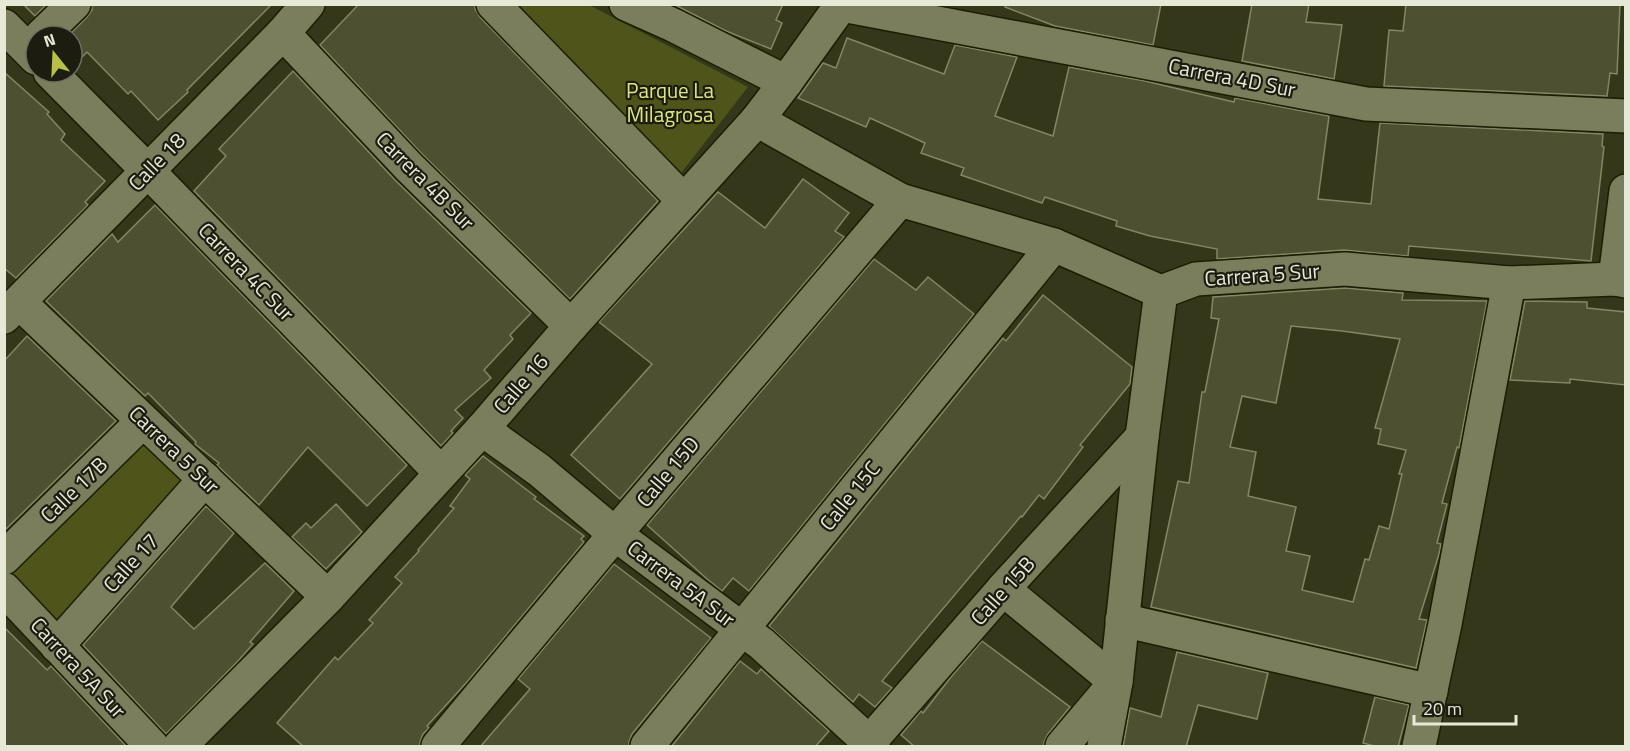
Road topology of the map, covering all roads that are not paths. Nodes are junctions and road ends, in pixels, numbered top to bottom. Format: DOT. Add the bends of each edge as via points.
graph roads {
  1 [pos="74,4"];
  2 [pos="308,4"];
  3 [pos="493,4"];
  4 [pos="626,4"];
  5 [pos="842,5"];
  6 [pos="678,15"];
  7 [pos="55,24"];
  8 [pos="4,26"];
  9 [pos="283,33"];
  10 [pos="24,39"];
  11 [pos="786,82"];
  12 [pos="62,84"];
  13 [pos="1626,116"];
  14 [pos="757,120"];
  15 [pos="148,171"];
  16 [pos="1626,191"];
  17 [pos="900,200"];
  18 [pos="684,201"];
  19 [pos="1054,245"];
  20 [pos="1620,280"];
  21 [pos="1509,283"];
  22 [pos="1161,292"];
  23 [pos="12,310"];
  24 [pos="571,326"];
  25 [pos="143,421"];
  26 [pos="482,429"];
  27 [pos="1142,437"];
  28 [pos="441,473"];
  29 [pos="205,479"];
  30 [pos="615,534"];
  31 [pos="4,558"];
  32 [pos="4,589"];
  33 [pos="1003,589"];
  34 [pos="328,597"];
  35 [pos="1122,620"];
  36 [pos="742,629"];
  37 [pos="57,646"];
  38 [pos="1116,682"];
  39 [pos="1431,691"];
  40 [pos="870,746"];
  41 [pos="152,747"];
  42 [pos="180,747"];
  43 [pos="438,747"];
  44 [pos="647,747"];
  45 [pos="1062,747"];
  46 [pos="1104,747"];
  47 [pos="1419,747"];
  1 -- 7 [label="street"];
  2 -- 9 [label="street, Calle 18"];
  3 -- 18 [label="street"];
  4 -- 6 [label="street"];
  5 -- 11 [label="street, Calle 16"];
  5 -- 13 [label="street, Carrera 4D Sur" via="1365,104"];
  6 -- 11 [label="street"];
  8 -- 10 [label="street"];
  9 -- 15 [label="street, Calle 18"];
  9 -- 24 [label="street, Carrera 4B Sur" via="409,166"];
  11 -- 14 [label="street, Calle 16"];
  12 -- 15 [label="street, Carrera 4C Sur"];
  14 -- 17 [label="street"];
  14 -- 18 [label="street, Calle 16"];
  15 -- 23 [label="street, Calle 18"];
  15 -- 28 [label="street, Carrera 4C Sur"];
  16 -- 20 [label="street"];
  17 -- 19 [label="street"];
  17 -- 30 [label="street, Calle 15D"];
  18 -- 24 [label="street, Calle 16"];
  19 -- 22 [label="street"];
  19 -- 36 [label="street, Calle 15C"];
  20 -- 21 [label="street, Carrera 5 Sur"];
  21 -- 22 [label="street, Carrera 5 Sur" via="1345,269 1196,279"];
  21 -- 39 [label="street"];
  22 -- 27 [label="street"];
  23 -- 25 [label="street, Carrera 5 Sur"];
  24 -- 26 [label="street, Calle 16"];
  25 -- 29 [label="street, Carrera 5 Sur"];
  25 -- 31 [label="street, Calle 17B"];
  26 -- 28 [label="street, Calle 16"];
  26 -- 30 [label="street, Carrera 5A Sur" via="539,470"];
  27 -- 33 [label="street, Calle 15B"];
  27 -- 35 [label="street"];
  28 -- 34 [label="street, Calle 16"];
  29 -- 34 [label="street, Carrera 5 Sur"];
  29 -- 37 [label="street, Calle 17"];
  30 -- 36 [label="street, Carrera 5A Sur"];
  30 -- 43 [label="street, Calle 15D"];
  32 -- 37 [label="street, Carrera 5A Sur"];
  33 -- 38 [label="street"];
  33 -- 40 [label="street, Calle 15B"];
  34 -- 42 [label="street, Calle 16"];
  35 -- 38 [label="street"];
  35 -- 39 [label="street"];
  36 -- 40 [label="street, Carrera 5A Sur"];
  36 -- 44 [label="street, Calle 15C"];
  37 -- 41 [label="street, Carrera 5A Sur"];
  38 -- 45 [label="street"];
  38 -- 46 [label="street"];
  39 -- 47 [label="street"];
}
